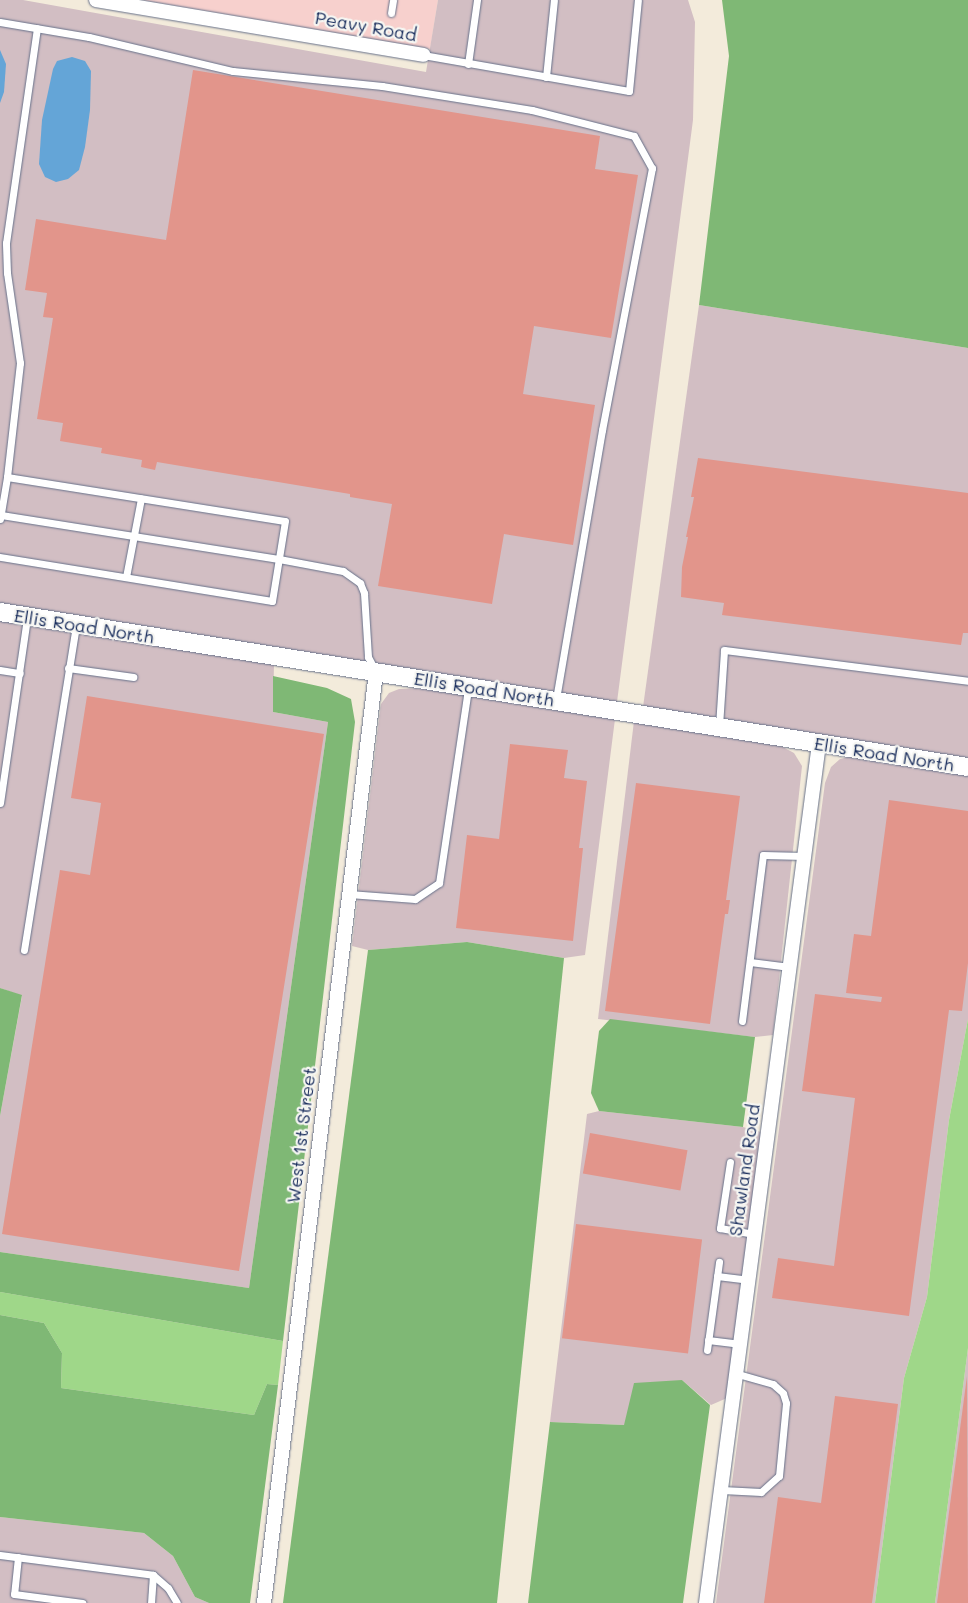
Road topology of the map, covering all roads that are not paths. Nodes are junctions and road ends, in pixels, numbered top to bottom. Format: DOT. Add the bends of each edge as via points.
graph roads {
  1 [pos="96,0"];
  2 [pos="393,0"];
  3 [pos="477,0"];
  4 [pos="554,0"];
  5 [pos="638,0"];
  6 [pos="124,2"];
  7 [pos="391,14"];
  8 [pos="0,22"];
  9 [pos="37,28"];
  10 [pos="423,55"];
  11 [pos="468,64"];
  12 [pos="546,77"];
  13 [pos="7,477"];
  14 [pos="141,498"];
  15 [pos="0,517"];
  16 [pos="134,535"];
  17 [pos="0,557"];
  18 [pos="279,559"];
  19 [pos="126,578"];
  20 [pos="0,612"];
  21 [pos="27,617"];
  22 [pos="76,624"];
  23 [pos="68,668"];
  24 [pos="0,670"];
  25 [pos="376,672"];
  26 [pos="20,673"];
  27 [pos="133,678"];
  28 [pos="968,680"];
  29 [pos="468,688"];
  30 [pos="556,701"];
  31 [pos="718,727"];
  32 [pos="819,743"];
  33 [pos="968,767"];
  34 [pos="0,803"];
  35 [pos="804,856"];
  36 [pos="349,894"];
  37 [pos="24,950"];
  38 [pos="750,962"];
  39 [pos="790,967"];
  40 [pos="742,1021"];
  41 [pos="730,1162"];
  42 [pos="754,1234"];
  43 [pos="719,1262"];
  44 [pos="717,1276"];
  45 [pos="748,1280"];
  46 [pos="708,1340"];
  47 [pos="740,1344"];
  48 [pos="707,1350"];
  49 [pos="737,1374"];
  50 [pos="722,1490"];
  51 [pos="0,1555"];
  52 [pos="18,1557"];
  53 [pos="153,1576"];
  54 [pos="82,1603"];
  55 [pos="151,1603"];
  56 [pos="177,1603"];
  57 [pos="264,1603"];
  58 [pos="706,1603"];
  1 -- 6 [label="street, Peavy Road"];
  2 -- 7 [label="lane"];
  3 -- 11 [label="lane"];
  4 -- 12 [label="lane"];
  5 -- 12 [label="lane" via="629,91"];
  6 -- 10 [label="street, Peavy Road"];
  8 -- 9 [label="lane"];
  9 -- 13 [label="lane" via="6,242 7,273 20,363"];
  9 -- 30 [label="lane" via="233,71 382,86 532,110 634,136 652,168 602,430"];
  10 -- 11 [label="lane"];
  11 -- 12 [label="lane"];
  13 -- 14 [label="lane"];
  13 -- 15 [label="lane"];
  14 -- 16 [label="lane"];
  14 -- 18 [label="lane" via="285,521"];
  15 -- 16 [label="lane"];
  16 -- 18 [label="lane"];
  16 -- 19 [label="lane"];
  17 -- 19 [label="lane"];
  18 -- 19 [label="lane" via="272,601"];
  18 -- 25 [label="lane" via="343,571 360,583 364,593 368,657"];
  20 -- 21 [label="street, Ellis Road North"];
  21 -- 22 [label="street, Ellis Road North"];
  21 -- 26 [label="lane"];
  22 -- 23 [label="lane"];
  22 -- 25 [label="street, Ellis Road North"];
  23 -- 27 [label="lane"];
  23 -- 37 [label="lane"];
  24 -- 26 [label="lane"];
  25 -- 29 [label="street, Ellis Road North"];
  25 -- 36 [label="street, West 1st Street"];
  26 -- 34 [label="lane"];
  28 -- 31 [label="lane" via="724,650"];
  29 -- 30 [label="street, Ellis Road North"];
  29 -- 36 [label="lane" via="439,883 415,899"];
  30 -- 31 [label="street, Ellis Road North"];
  31 -- 32 [label="street, Ellis Road North"];
  32 -- 33 [label="street, Ellis Road North"];
  32 -- 35 [label="street, Shawland Road"];
  35 -- 38 [label="lane" via="763,855"];
  35 -- 39 [label="street, Shawland Road"];
  36 -- 57 [label="street, West 1st Street"];
  38 -- 39 [label="lane"];
  38 -- 40 [label="lane"];
  39 -- 42 [label="street, Shawland Road"];
  41 -- 42 [label="lane" via="720,1228"];
  42 -- 45 [label="street, Shawland Road"];
  43 -- 44 [label="lane"];
  44 -- 45 [label="lane"];
  44 -- 46 [label="lane"];
  45 -- 47 [label="street, Shawland Road"];
  46 -- 47 [label="lane"];
  46 -- 48 [label="lane"];
  47 -- 49 [label="street, Shawland Road"];
  49 -- 50 [label="street, Shawland Road"];
  49 -- 50 [label="lane" via="773,1384 784,1394 786,1403 779,1476 761,1492"];
  50 -- 58 [label="street, Shawland Road"];
  51 -- 52 [label="lane"];
  52 -- 53 [label="lane"];
  52 -- 54 [label="lane" via="14,1594"];
  53 -- 55 [label="lane"];
  53 -- 56 [label="lane" via="168,1588"];
}
